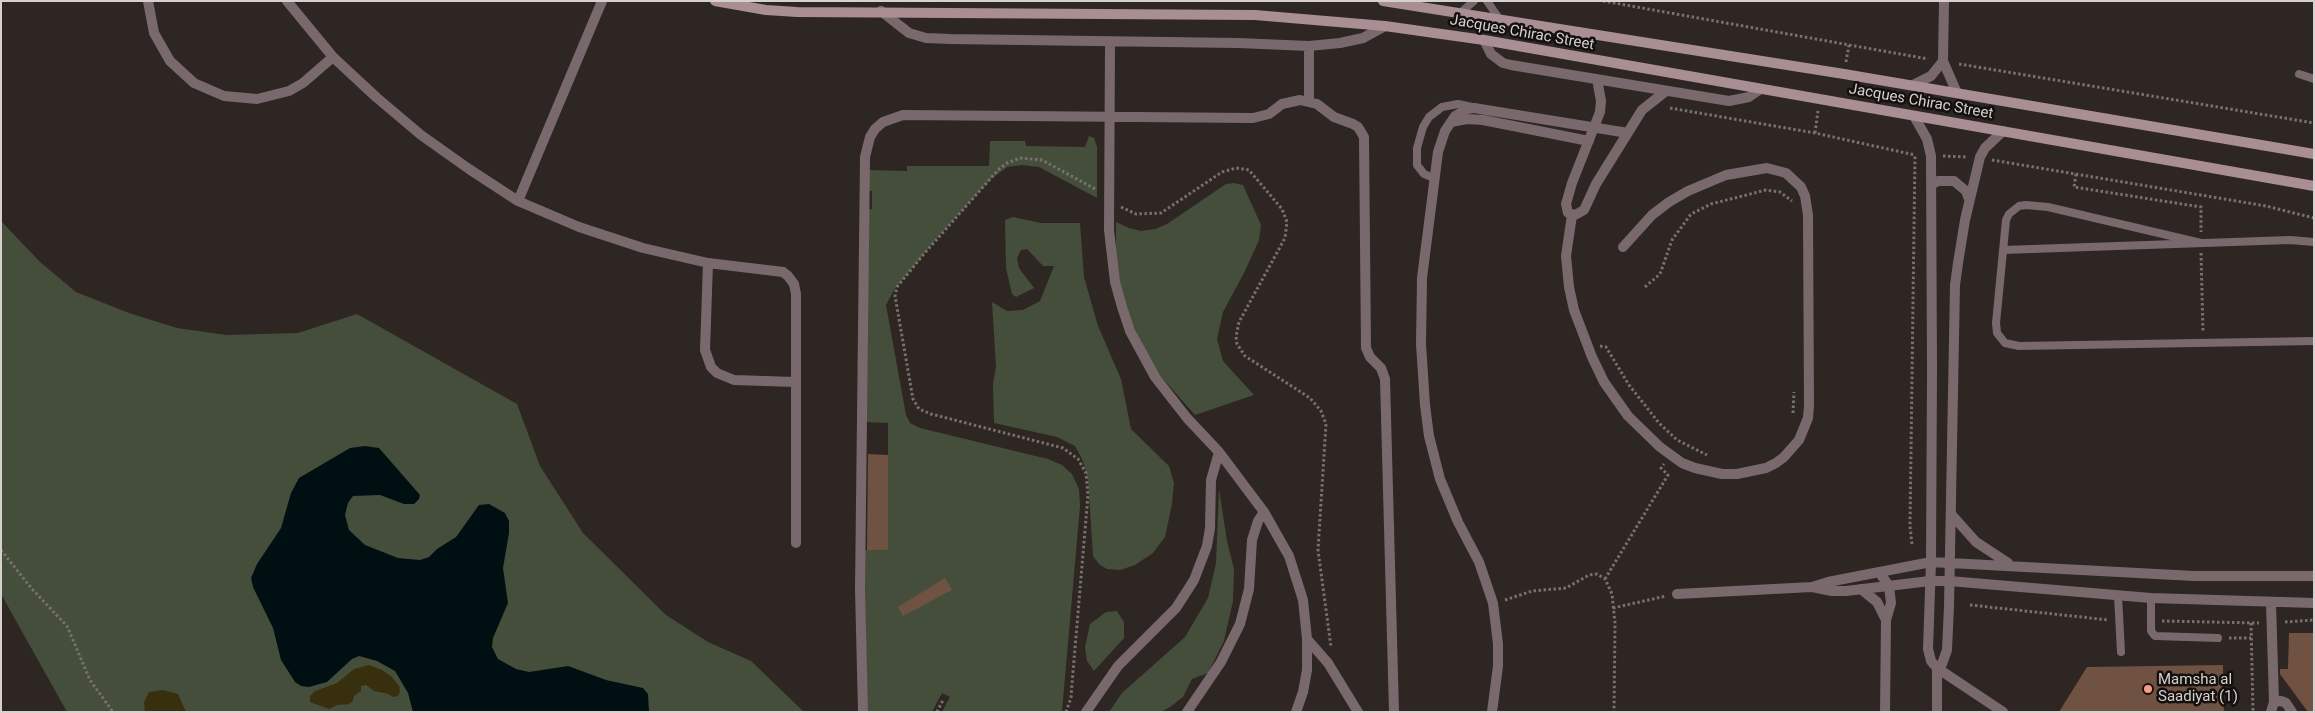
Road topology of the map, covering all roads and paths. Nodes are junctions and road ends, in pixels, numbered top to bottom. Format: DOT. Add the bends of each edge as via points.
graph roads {
  1 [pos="148,1"];
  2 [pos="287,1"];
  3 [pos="602,1"];
  4 [pos="715,1"];
  5 [pos="1383,1"];
  6 [pos="1474,1"];
  7 [pos="1487,1"];
  8 [pos="1944,1"];
  9 [pos="881,11"];
  10 [pos="1459,14"];
  11 [pos="1500,20"];
  12 [pos="1385,26"];
  13 [pos="1484,40"];
  14 [pos="1110,42"];
  15 [pos="1309,46"];
  16 [pos="333,57"];
  17 [pos="1943,61"];
  18 [pos="2298,74"];
  19 [pos="1597,79"];
  20 [pos="2314,79"];
  21 [pos="1913,86"];
  22 [pos="1759,90"];
  23 [pos="1666,91"];
  24 [pos="1958,93"];
  25 [pos="1309,101"];
  26 [pos="1474,108"];
  27 [pos="1670,108"];
  28 [pos="1914,116"];
  29 [pos="1110,117"];
  30 [pos="1451,122"];
  31 [pos="1595,127"];
  32 [pos="2003,131"];
  33 [pos="1628,133"];
  34 [pos="1589,141"];
  35 [pos="2314,154"];
  36 [pos="1915,155"];
  37 [pos="1923,156"];
  38 [pos="1943,156"];
  39 [pos="1972,157"];
  40 [pos="1989,159"];
  41 [pos="1434,178"];
  42 [pos="1930,186"];
  43 [pos="2314,186"];
  44 [pos="1110,198"];
  45 [pos="1969,199"];
  46 [pos="518,201"];
  47 [pos="1794,207"];
  48 [pos="1572,215"];
  49 [pos="2314,218"];
  50 [pos="2314,242"];
  51 [pos="2201,243"];
  52 [pos="1623,246"];
  53 [pos="2002,250"];
  54 [pos="708,263"];
  55 [pos="1645,287"];
  56 [pos="2314,340"];
  57 [pos="1589,351"];
  58 [pos="795,382"];
  59 [pos="1794,386"];
  60 [pos="1793,414"];
  61 [pos="1219,452"];
  62 [pos="1670,456"];
  63 [pos="1710,457"];
  64 [pos="1264,512"];
  65 [pos="1951,514"];
  66 [pos="796,543"];
  67 [pos="1912,544"];
  68 [pos="1,550"];
  69 [pos="1950,561"];
  70 [pos="1931,562"];
  71 [pos="2011,565"];
  72 [pos="1879,572"];
  73 [pos="2314,576"];
  74 [pos="1605,578"];
  75 [pos="1930,581"];
  76 [pos="1949,581"];
  77 [pos="1888,586"];
  78 [pos="1812,587"];
  79 [pos="1861,589"];
  80 [pos="1677,594"];
  81 [pos="2118,596"];
  82 [pos="2151,598"];
  83 [pos="2271,603"];
  84 [pos="2314,603"];
  85 [pos="1493,604"];
  86 [pos="1613,608"];
  87 [pos="1886,620"];
  88 [pos="2251,623"];
  89 [pos="2218,638"];
  90 [pos="2251,638"];
  91 [pos="1307,639"];
  92 [pos="2121,652"];
  93 [pos="1937,668"];
  94 [pos="1333,672"];
  95 [pos="943,700"];
  96 [pos="2273,707"];
  97 [pos="113,712"];
  98 [pos="863,712"];
  99 [pos="937,712"];
  100 [pos="1066,712"];
  101 [pos="1086,712"];
  102 [pos="1187,712"];
  103 [pos="1296,712"];
  104 [pos="1358,712"];
  105 [pos="1394,712"];
  106 [pos="1492,712"];
  107 [pos="1614,712"];
  108 [pos="1885,712"];
  109 [pos="1937,712"];
  110 [pos="2003,712"];
  111 [pos="2253,712"];
  112 [pos="2292,712"];
  1 -- 16 [label="street" via="154,33 170,60 194,83 224,96 257,99 289,91 304,83"];
  2 -- 16 [label="street"];
  3 -- 46 [label="street"];
  4 -- 9 [label="street, Jacques Chirac Street" via="766,10"];
  5 -- 10 [label="street, Jacques Chirac Street"];
  6 -- 10 [label="lane"];
  7 -- 11 [label="lane"];
  8 -- 17 [label="street"];
  9 -- 12 [label="street, Jacques Chirac Street" via="1255,15"];
  9 -- 14 [label="street" via="909,33 926,38"];
  10 -- 11 [label="street, Jacques Chirac Street"];
  11 -- 21 [label="street, Jacques Chirac Street"];
  12 -- 13 [label="street, Jacques Chirac Street"];
  12 -- 15 [label="street" via="1363,38"];
  13 -- 19 [label="street" via="1490,54 1503,63"];
  13 -- 22 [label="street, Jacques Chirac Street"];
  14 -- 15 [label="street"];
  14 -- 29 [label="street"];
  15 -- 25 [label="street"];
  16 -- 46 [label="street" via="421,135"];
  17 -- 21 [label="street" via="1931,76"];
  17 -- 24 [label="street"];
  18 -- 20 [label="lane"];
  19 -- 23 [label="street"];
  19 -- 31 [label="street" via="1601,101"];
  21 -- 24 [label="street, Jacques Chirac Street"];
  22 -- 23 [label="street" via="1749,98 1736,101"];
  22 -- 28 [label="street, Jacques Chirac Street"];
  23 -- 33 [label="street" via="1649,103"];
  24 -- 35 [label="street, Jacques Chirac Street"];
  25 -- 29 [label="street" via="1291,101 1269,114 1253,118"];
  25 -- 105 [label="street" via="1358,128 1364,137 1366,348 1386,379"];
  26 -- 30 [label="street" via="1460,112"];
  26 -- 31 [label="street"];
  26 -- 41 [label="lane" via="1450,104 1428,117 1419,137 1416,159 1420,170"];
  27 -- 36 [label="path" via="1815,133"];
  28 -- 32 [label="street, Jacques Chirac Street"];
  28 -- 42 [label="street" via="1928,139"];
  29 -- 44 [label="street"];
  29 -- 98 [label="street" via="903,115 883,122 870,137 866,157 864,246 860,589"];
  30 -- 34 [label="street" via="1483,120"];
  30 -- 41 [label="street" via="1440,141"];
  31 -- 33 [label="street"];
  31 -- 34 [label="street"];
  32 -- 43 [label="street, Jacques Chirac Street"];
  32 -- 45 [label="street" via="1985,148 1980,158"];
  33 -- 48 [label="street" via="1584,210"];
  34 -- 48 [label="street" via="1567,198 1567,210"];
  36 -- 37 [label="path"];
  36 -- 67 [label="path"];
  38 -- 39 [label="path"];
  40 -- 49 [label="path" via="2266,206"];
  41 -- 85 [label="street" via="1421,311 1422,375 1429,436 1447,500 1479,562"];
  42 -- 45 [label="street" via="1938,181 1954,181 1966,191"];
  42 -- 70 [label="street"];
  44 -- 61 [label="street" via="1111,256 1115,282 1130,331 1154,377"];
  44 -- 94 [label="path" via="1136,214 1161,214 1222,172 1236,168 1249,170 1282,209 1287,222 1285,238 1239,322 1236,337 1245,356 1310,398 1321,411 1326,424 1318,550"];
  44 -- 100 [label="path" via="1074,175 1042,160 1013,159 998,170 923,255 897,287 895,296 913,400 919,409 1063,448 1078,459 1086,473 1088,495 1073,676"];
  45 -- 65 [label="street" via="1955,285"];
  46 -- 54 [label="street" via="580,227 643,248"];
  47 -- 55 [label="path" via="1786,195 1773,190 1722,201 1691,214 1677,230 1660,274"];
  48 -- 57 [label="street" via="1567,241 1567,272 1574,310"];
  50 -- 51 [label="lane"];
  51 -- 53 [label="lane"];
  51 -- 53 [label="lane" via="2026,204 2009,214"];
  52 -- 62 [label="street" via="1669,202 1726,175 1756,168 1776,169 1794,180 1806,196 1809,406 1799,440 1776,463 1751,472 1708,472"];
  53 -- 56 [label="lane" via="1997,333 2012,346"];
  54 -- 58 [label="street" via="783,272 792,279 796,294"];
  54 -- 58 [label="street" via="705,350 711,367 725,378 734,380"];
  57 -- 62 [label="street" via="1617,402"];
  57 -- 63 [label="path" via="1605,346 1629,385 1659,423 1677,440"];
  58 -- 66 [label="street"];
  59 -- 60 [label="path"];
  61 -- 64 [label="street"];
  61 -- 101 [label="street" via="1211,480 1207,546 1194,580 1176,608 1118,666"];
  62 -- 74 [label="path" via="1661,468 1668,475"];
  64 -- 91 [label="street" via="1279,536 1297,578"];
  64 -- 102 [label="street" via="1252,540 1249,589 1240,624 1222,662"];
  65 -- 69 [label="street"];
  65 -- 71 [label="street" via="1976,542"];
  68 -- 97 [label="path" via="32,589 68,626 90,680"];
  69 -- 70 [label="street"];
  69 -- 71 [label="street"];
  69 -- 76 [label="street"];
  70 -- 72 [label="street"];
  70 -- 75 [label="street"];
  71 -- 73 [label="street" via="2194,576"];
  72 -- 77 [label="street"];
  72 -- 78 [label="street"];
  74 -- 85 [label="path" via="1589,575 1566,588 1532,591"];
  74 -- 86 [label="path" via="1610,586"];
  75 -- 76 [label="street"];
  75 -- 77 [label="street"];
  75 -- 93 [label="street" via="1928,649"];
  76 -- 81 [label="street"];
  76 -- 93 [label="street" via="1947,650"];
  77 -- 79 [label="street"];
  77 -- 87 [label="street" via="1891,603"];
  78 -- 79 [label="street" via="1832,591"];
  78 -- 80 [label="street"];
  79 -- 87 [label="street" via="1877,602"];
  80 -- 86 [label="path"];
  81 -- 82 [label="street"];
  81 -- 92 [label="lane"];
  82 -- 83 [label="street"];
  82 -- 89 [label="lane" via="2151,631 2155,636"];
  83 -- 84 [label="street"];
  83 -- 96 [label="street"];
  85 -- 106 [label="street" via="1498,666"];
  86 -- 107 [label="path" via="1616,652"];
  87 -- 108 [label="street"];
  88 -- 90 [label="path"];
  89 -- 90 [label="path"];
  90 -- 111 [label="path"];
  91 -- 94 [label="street"];
  91 -- 103 [label="street" via="1305,677"];
  93 -- 109 [label="street"];
  93 -- 110 [label="street"];
  94 -- 104 [label="street"];
  95 -- 99 [label="path"];
  96 -- 112 [label="street" via="2283,702"];
}
